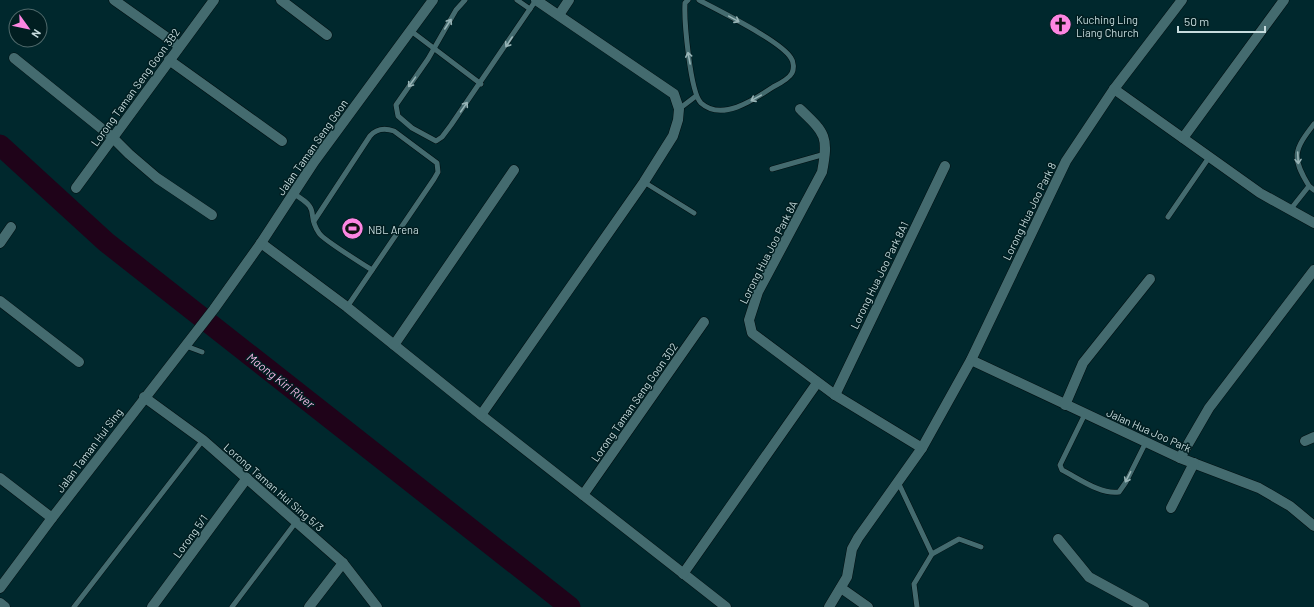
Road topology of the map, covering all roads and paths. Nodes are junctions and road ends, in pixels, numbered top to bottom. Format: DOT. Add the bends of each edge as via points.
graph roads {
  1 [pos="114,0"];
  2 [pos="214,0"];
  3 [pos="281,0"];
  4 [pos="433,0"];
  5 [pos="465,0"];
  6 [pos="517,0"];
  7 [pos="536,0"];
  8 [pos="569,0"];
  9 [pos="688,0"];
  10 [pos="699,0"];
  11 [pos="1182,0"];
  12 [pos="1284,0"];
  13 [pos="530,9"];
  14 [pos="559,15"];
  15 [pos="411,31"];
  16 [pos="327,35"];
  17 [pos="179,46"];
  18 [pos="433,49"];
  19 [pos="14,58"];
  20 [pos="169,60"];
  21 [pos="481,84"];
  22 [pos="1114,89"];
  23 [pos="696,96"];
  24 [pos="679,109"];
  25 [pos="800,109"];
  26 [pos="1314,124"];
  27 [pos="112,137"];
  28 [pos="1183,138"];
  29 [pos="282,141"];
  30 [pos="825,154"];
  31 [pos="1210,156"];
  32 [pos="944,166"];
  33 [pos="772,169"];
  34 [pos="514,170"];
  35 [pos="644,182"];
  36 [pos="1309,186"];
  37 [pos="76,188"];
  38 [pos="1314,190"];
  39 [pos="294,194"];
  40 [pos="1290,210"];
  41 [pos="694,214"];
  42 [pos="212,216"];
  43 [pos="1168,217"];
  44 [pos="314,221"];
  45 [pos="1314,223"];
  46 [pos="11,227"];
  47 [pos="0,243"];
  48 [pos="261,243"];
  49 [pos="372,270"];
  50 [pos="1314,270"];
  51 [pos="1150,279"];
  52 [pos="0,301"];
  53 [pos="347,307"];
  54 [pos="704,322"];
  55 [pos="199,328"];
  56 [pos="394,345"];
  57 [pos="186,346"];
  58 [pos="202,352"];
  59 [pos="971,360"];
  60 [pos="79,362"];
  61 [pos="817,383"];
  62 [pos="835,395"];
  63 [pos="144,397"];
  64 [pos="1065,405"];
  65 [pos="1084,414"];
  66 [pos="481,415"];
  67 [pos="202,440"];
  68 [pos="1146,442"];
  69 [pos="922,448"];
  70 [pos="1180,458"];
  71 [pos="1194,463"];
  72 [pos="0,478"];
  73 [pos="247,478"];
  74 [pos="898,482"];
  75 [pos="583,495"];
  76 [pos="1171,508"];
  77 [pos="52,518"];
  78 [pos="296,522"];
  79 [pos="1314,526"];
  80 [pos="1058,539"];
  81 [pos="981,547"];
  82 [pos="932,554"];
  83 [pos="343,563"];
  84 [pos="683,574"];
  85 [pos="0,588"];
  86 [pos="841,588"];
  87 [pos="0,603"];
  88 [pos="5,607"];
  89 [pos="74,607"];
  90 [pos="152,607"];
  91 [pos="232,607"];
  92 [pos="309,607"];
  93 [pos="377,607"];
  94 [pos="726,607"];
  95 [pos="829,607"];
  96 [pos="868,607"];
  97 [pos="917,607"];
  98 [pos="1144,607"];
  1 -- 17 [label="street"];
  2 -- 17 [label="street, Lorong Taman Seng Goon 3B2"];
  3 -- 16 [label="street"];
  4 -- 15 [label="street, Jalan Taman Seng Goon"];
  18 -- 5 [label="lane, one-way"];
  6 -- 13 [label="lane"];
  7 -- 13 [label="lane"];
  7 -- 14 [label="street"];
  8 -- 14 [label="street"];
  23 -- 9 [label="lane, one-way" via="685,22 685,3"];
  10 -- 23 [label="lane, one-way" via="747,26 786,52 794,65 792,73 786,79 755,100 732,109 706,106"];
  11 -- 22 [label="street, Lorong Hua Joo Park 8"];
  12 -- 28 [label="street"];
  13 -- 21 [label="lane, one-way"];
  14 -- 24 [label="street" via="674,94"];
  15 -- 18 [label="lane"];
  15 -- 39 [label="street, Jalan Taman Seng Goon" via="314,162"];
  17 -- 20 [label="street, Lorong Taman Seng Goon 3B2"];
  18 -- 21 [label="lane"];
  18 -- 21 [label="lane, one-way" via="396,105 398,116 412,128 436,141 442,137"];
  19 -- 27 [label="street"];
  20 -- 27 [label="street, Lorong Taman Seng Goon 3B2"];
  20 -- 29 [label="street"];
  22 -- 28 [label="street"];
  22 -- 59 [label="street, Lorong Hua Joo Park 8" via="1066,161"];
  23 -- 24 [label="lane"];
  24 -- 35 [label="street" via="674,136"];
  25 -- 30 [label="street, Lorong Hua Joo Park 8A" via="820,128"];
  26 -- 36 [label="lane, one-way" via="1302,139 1296,154 1299,170"];
  27 -- 37 [label="street, Lorong Taman Seng Goon 3B2"];
  27 -- 42 [label="street" via="157,178"];
  28 -- 31 [label="street"];
  30 -- 33 [label="lane"];
  30 -- 61 [label="street, Lorong Hua Joo Park 8A" via="822,172 758,292 749,320 752,333"];
  31 -- 40 [label="street"];
  31 -- 43 [label="lane"];
  32 -- 62 [label="street, Lorong Hua Joo Park 8A1"];
  34 -- 56 [label="street"];
  35 -- 41 [label="lane"];
  35 -- 66 [label="street"];
  36 -- 38 [label="lane"];
  36 -- 40 [label="lane"];
  39 -- 44 [label="lane" via="308,202 312,208"];
  39 -- 48 [label="street, Jalan Taman Seng Goon"];
  40 -- 45 [label="street"];
  44 -- 49 [label="lane" via="319,234"];
  44 -- 49 [label="lane" via="370,136 379,129 387,128 394,131 437,163 438,172 434,179"];
  46 -- 47 [label="street"];
  48 -- 53 [label="street"];
  48 -- 55 [label="street, Jalan Taman Seng Goon"];
  49 -- 53 [label="lane"];
  50 -- 70 [label="street" via="1209,408"];
  51 -- 64 [label="street" via="1084,363"];
  52 -- 60 [label="street"];
  53 -- 56 [label="street"];
  54 -- 75 [label="street, Lorong Taman Seng Goon 3D2"];
  55 -- 57 [label="street, Jalan Taman Hui Sing"];
  56 -- 66 [label="street"];
  57 -- 58 [label="lane"];
  57 -- 63 [label="street, Jalan Taman Hui Sing"];
  59 -- 64 [label="street, Jalan Hua Joo Park"];
  59 -- 69 [label="street, Lorong Hua Joo Park 8"];
  61 -- 62 [label="street, Lorong Hua Joo Park 8A"];
  61 -- 84 [label="street"];
  62 -- 69 [label="street, Lorong Hua Joo Park 8A"];
  63 -- 67 [label="street, Lorong Taman Hui Sing 5/3"];
  63 -- 77 [label="street, Jalan Taman Hui Sing"];
  64 -- 65 [label="street, Jalan Hua Joo Park"];
  65 -- 68 [label="street, Jalan Hua Joo Park"];
  68 -- 65 [label="lane, one-way" via="1119,492 1111,493 1089,484 1062,470 1060,465"];
  66 -- 75 [label="street"];
  67 -- 73 [label="street, Lorong Taman Hui Sing 5/3"];
  67 -- 89 [label="lane"];
  68 -- 70 [label="street, Jalan Hua Joo Park"];
  69 -- 74 [label="street, Lorong Hua Joo Park 8"];
  70 -- 71 [label="street, Jalan Hua Joo Park"];
  71 -- 76 [label="street"];
  71 -- 79 [label="street, Jalan Hua Joo Park" via="1259,488 1290,506"];
  72 -- 77 [label="street"];
  73 -- 78 [label="street, Lorong Taman Hui Sing 5/3"];
  73 -- 90 [label="street, Lorong 5/1"];
  74 -- 82 [label="lane"];
  74 -- 86 [label="street, Lorong Hua Joo Park 8" via="852,549 847,577"];
  75 -- 84 [label="street"];
  77 -- 85 [label="street, Jalan Taman Hui Sing"];
  78 -- 83 [label="street, Lorong Taman Hui Sing 5/3"];
  78 -- 91 [label="lane"];
  80 -- 98 [label="street" via="1089,577"];
  81 -- 82 [label="lane" via="959,539"];
  82 -- 97 [label="lane" via="914,584"];
  83 -- 92 [label="street"];
  83 -- 93 [label="street, Lorong Taman Hui Sing 5/3"];
  84 -- 94 [label="street"];
  86 -- 95 [label="street, Lorong Hua Joo Park 8"];
  86 -- 96 [label="street"];
  87 -- 88 [label="street"];
}
